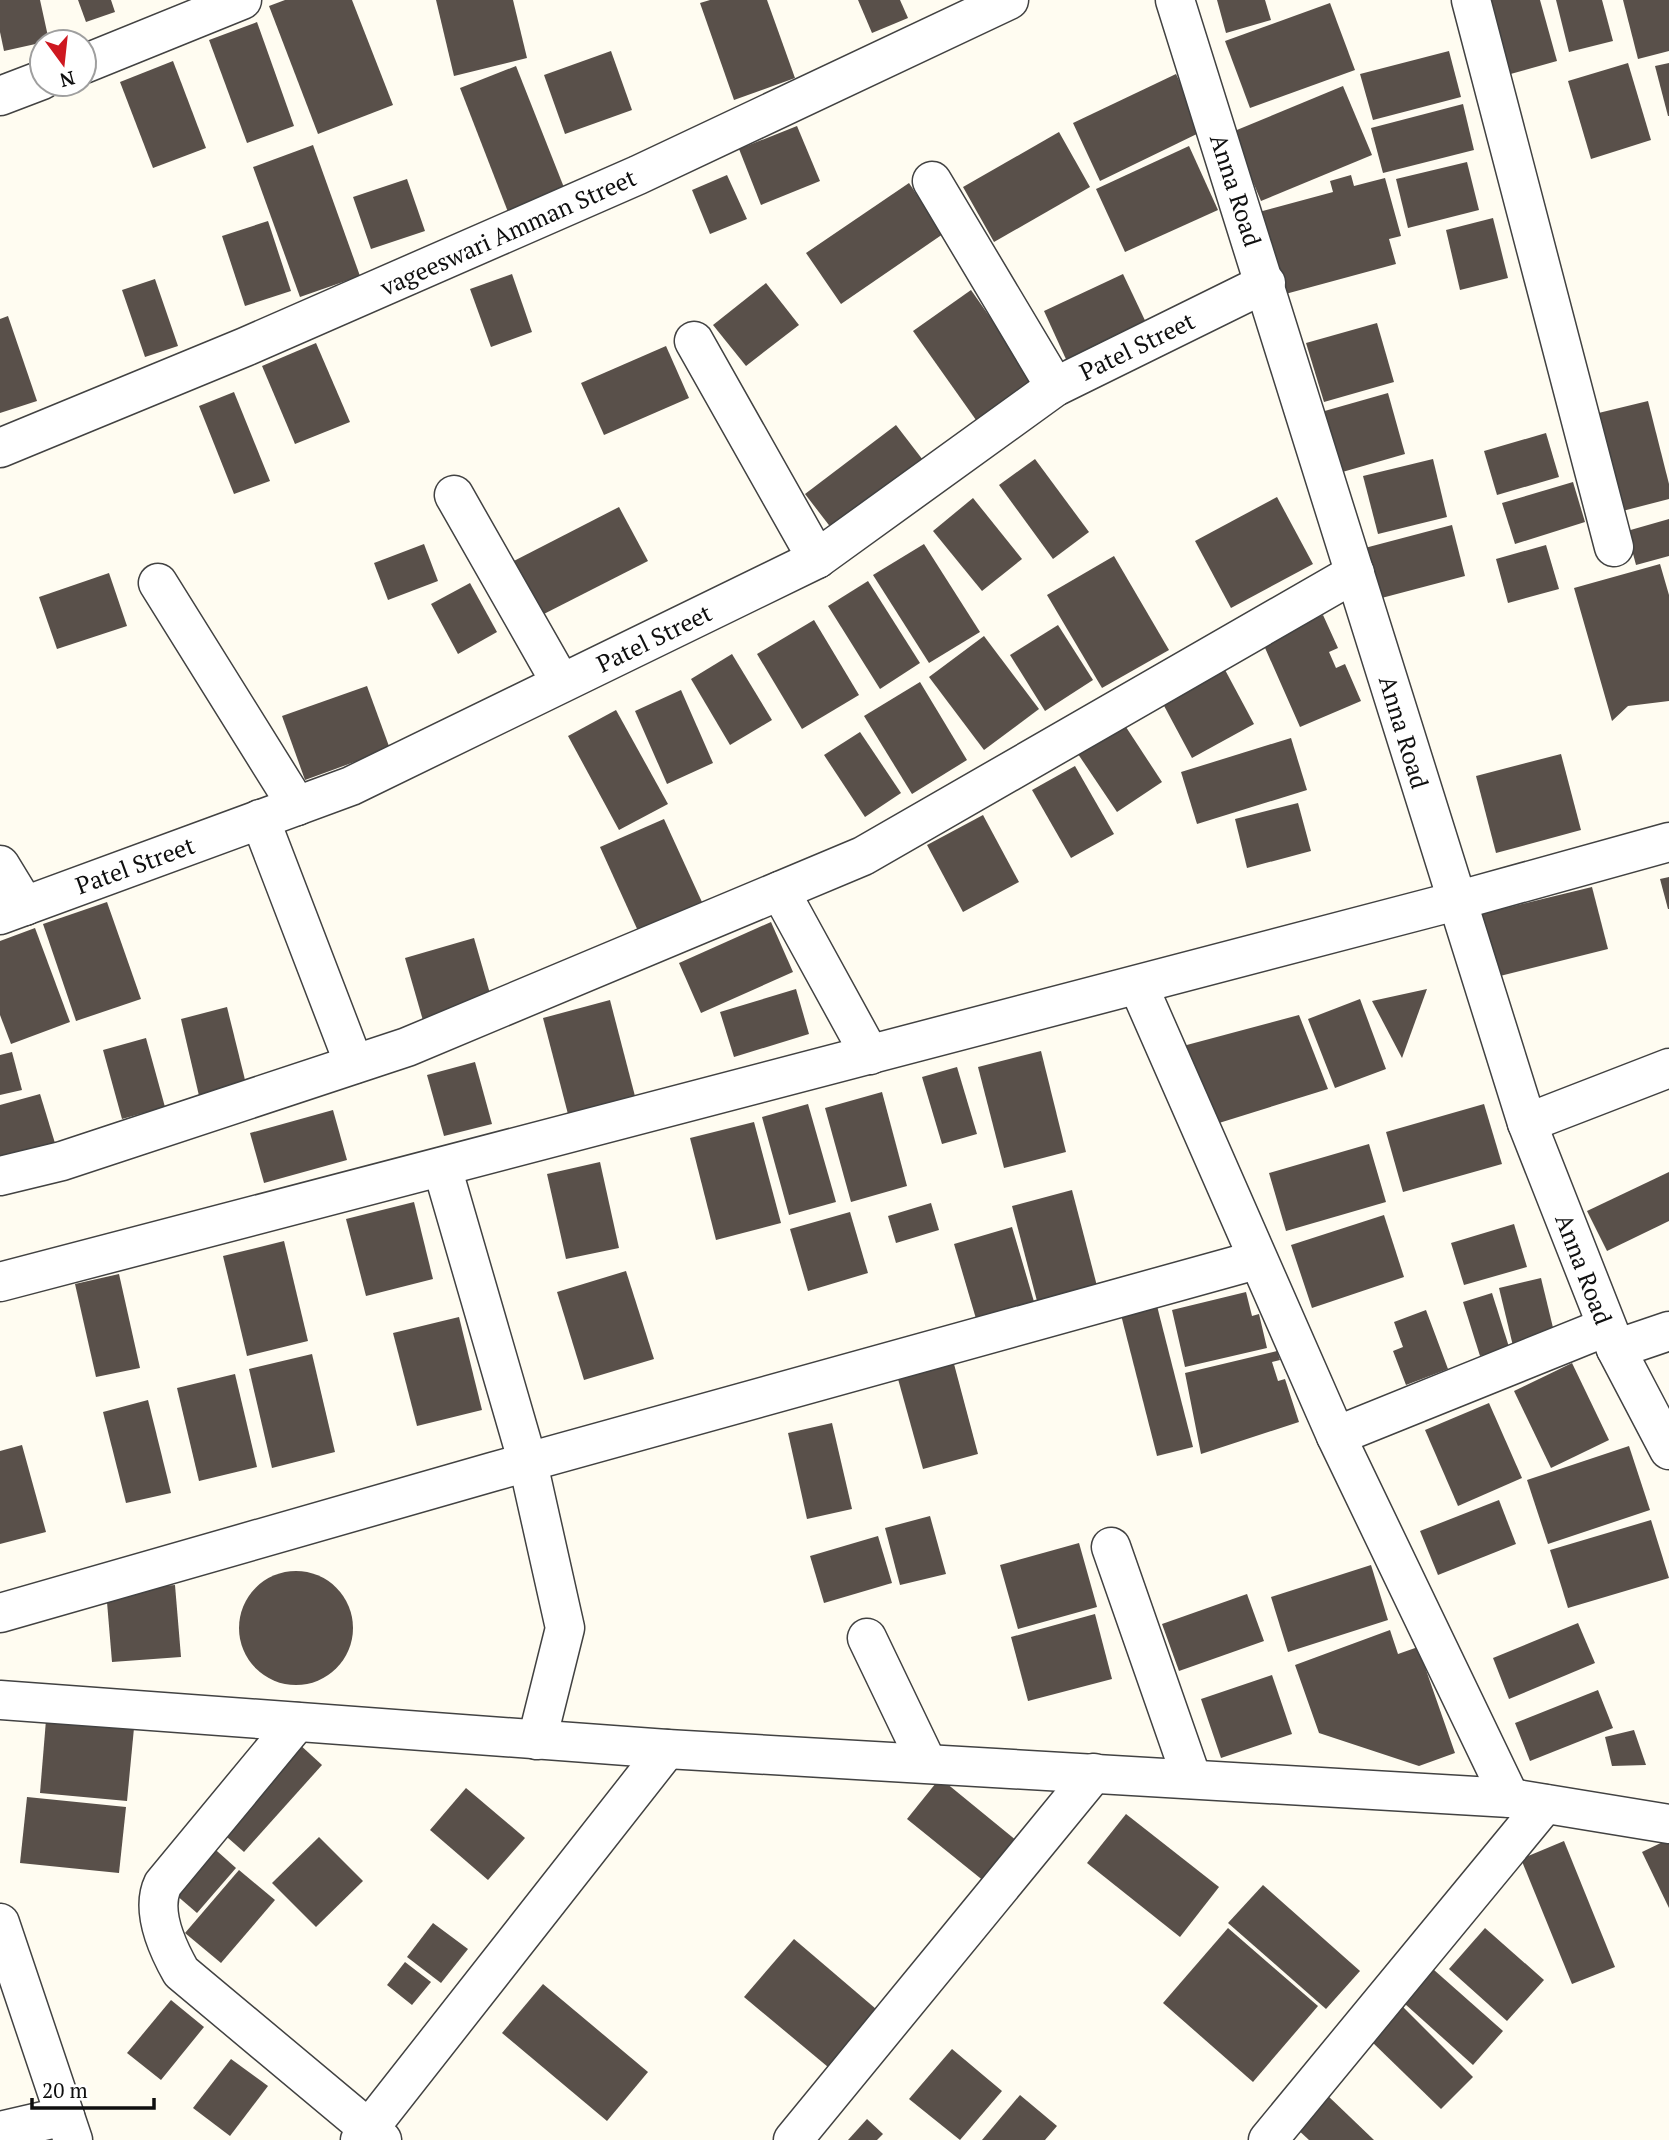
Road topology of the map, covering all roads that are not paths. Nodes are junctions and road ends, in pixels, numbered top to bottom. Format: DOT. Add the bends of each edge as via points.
graph roads {
  1 [pos="242,0"];
  2 [pos="1009,0"];
  3 [pos="1175,0"];
  4 [pos="1471,0"];
  5 [pos="98,58"];
  6 [pos="28,85"];
  7 [pos="0,96"];
  8 [pos="932,181"];
  9 [pos="1266,283"];
  10 [pos="694,341"];
  11 [pos="1055,387"];
  12 [pos="0,448"];
  13 [pos="454,495"];
  14 [pos="1614,547"];
  15 [pos="817,559"];
  16 [pos="1355,573"];
  17 [pos="158,583"];
  18 [pos="561,683"];
  19 [pos="297,806"];
  20 [pos="260,819"];
  21 [pos="1669,842"];
  22 [pos="0,865"];
  23 [pos="780,891"];
  24 [pos="1456,901"];
  25 [pos="12,910"];
  26 [pos="1138,985"];
  27 [pos="870,1055"];
  28 [pos="354,1065"];
  29 [pos="1669,1068"];
  30 [pos="1527,1123"];
  31 [pos="442,1167"];
  32 [pos="0,1176"];
  33 [pos="1256,1260"];
  34 [pos="0,1282"];
  35 [pos="1669,1331"];
  36 [pos="1611,1338"];
  37 [pos="1336,1436"];
  38 [pos="1669,1450"];
  39 [pos="528,1463"];
  40 [pos="1111,1547"];
  41 [pos="0,1613"];
  42 [pos="867,1638"];
  43 [pos="0,1700"];
  44 [pos="297,1722"];
  45 [pos="537,1740"];
  46 [pos="667,1748"];
  47 [pos="927,1763"];
  48 [pos="1094,1773"];
  49 [pos="1192,1779"];
  50 [pos="1527,1801"];
  51 [pos="1669,1824"];
  52 [pos="0,1923"];
  53 [pos="69,2128"];
  54 [pos="0,2131"];
  55 [pos="371,2137"];
  56 [pos="793,2140"];
  57 [pos="1268,2140"];
  1 -- 5 [label="street"];
  2 -- 12 [label="street, vageeswari Amman Street" via="638,175 245,347"];
  3 -- 9 [label="street, Anna Road"];
  4 -- 14 [label="street"];
  6 -- 7 [label="street"];
  8 -- 11 [label="street"];
  9 -- 11 [label="street, Patel Street"];
  9 -- 16 [label="street, Anna Road"];
  10 -- 15 [label="street"];
  11 -- 15 [label="street, Patel Street"];
  13 -- 18 [label="street"];
  15 -- 18 [label="street, Patel Street"];
  16 -- 23 [label="street" via="863,856"];
  16 -- 24 [label="street, Anna Road"];
  17 -- 19 [label="street"];
  18 -- 19 [label="street, Patel Street" via="351,786"];
  19 -- 20 [label="street, Patel Street"];
  20 -- 25 [label="street, Patel Street"];
  20 -- 28 [label="street"];
  21 -- 24 [label="street"];
  22 -- 25 [label="street"];
  23 -- 27 [label="street"];
  23 -- 28 [label="street"];
  24 -- 26 [label="street"];
  24 -- 30 [label="street, Anna Road"];
  26 -- 27 [label="street"];
  26 -- 33 [label="street"];
  27 -- 31 [label="street"];
  28 -- 32 [label="street" via="62,1161"];
  29 -- 30 [label="street"];
  30 -- 36 [label="street, Anna Road"];
  31 -- 34 [label="street"];
  31 -- 39 [label="street"];
  33 -- 37 [label="street"];
  33 -- 39 [label="street"];
  35 -- 36 [label="street"];
  36 -- 37 [label="street"];
  36 -- 38 [label="street, Anna Road"];
  37 -- 50 [label="street"];
  39 -- 41 [label="street"];
  39 -- 45 [label="street" via="565,1628"];
  40 -- 49 [label="street"];
  42 -- 47 [label="street"];
  43 -- 44 [label="street"];
  44 -- 45 [label="street"];
  44 -- 55 [label="street" via="163,1884 157,1903 181,1972"];
  45 -- 46 [label="street"];
  46 -- 47 [label="street"];
  46 -- 55 [label="street"];
  47 -- 48 [label="street"];
  48 -- 49 [label="street"];
  48 -- 56 [label="street"];
  49 -- 50 [label="street"];
  50 -- 51 [label="street"];
  50 -- 57 [label="street"];
  52 -- 53 [label="street"];
  53 -- 54 [label="street"];
}
